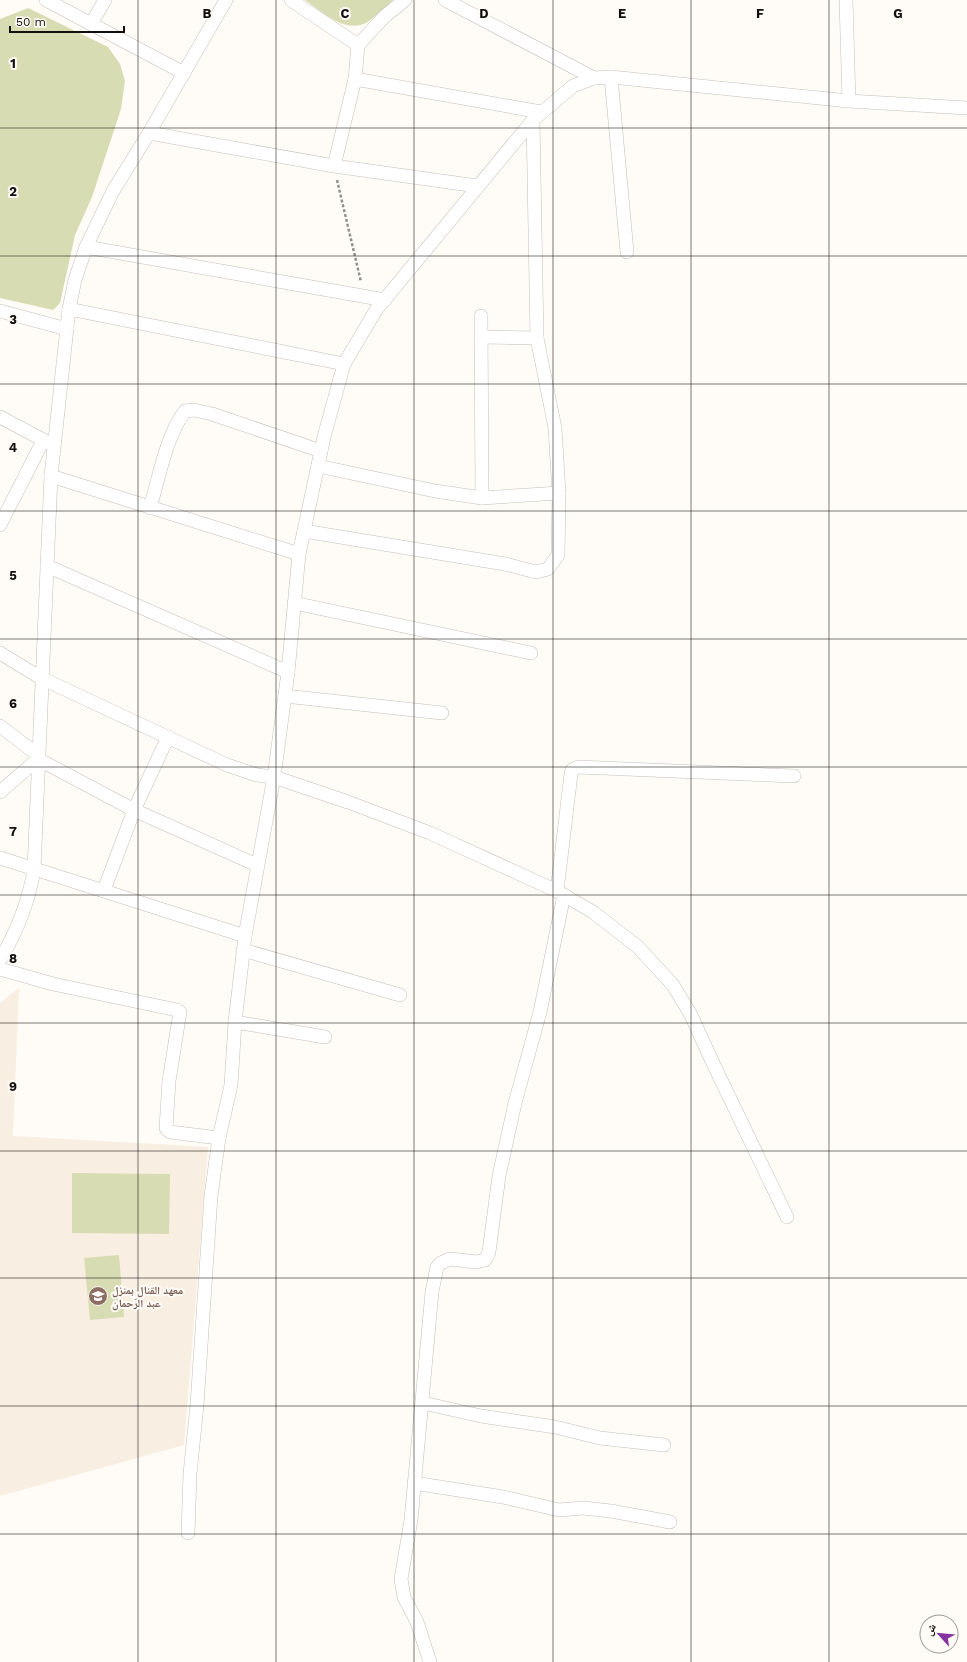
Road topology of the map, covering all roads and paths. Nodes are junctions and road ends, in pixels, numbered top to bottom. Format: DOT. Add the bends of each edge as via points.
graph roads {
  1 [pos="46,0"];
  2 [pos="105,0"];
  3 [pos="226,0"];
  4 [pos="291,0"];
  5 [pos="405,0"];
  6 [pos="445,0"];
  7 [pos="846,0"];
  8 [pos="91,24"];
  9 [pos="358,45"];
  10 [pos="184,73"];
  11 [pos="611,77"];
  12 [pos="594,78"];
  13 [pos="355,79"];
  14 [pos="849,101"];
  15 [pos="967,108"];
  16 [pos="537,116"];
  17 [pos="149,133"];
  18 [pos="334,166"];
  19 [pos="477,186"];
  20 [pos="86,247"];
  21 [pos="627,252"];
  22 [pos="364,296"];
  23 [pos="385,300"];
  24 [pos="69,309"];
  25 [pos="0,311"];
  26 [pos="481,316"];
  27 [pos="67,328"];
  28 [pos="481,337"];
  29 [pos="537,338"];
  30 [pos="344,364"];
  31 [pos="0,417"];
  32 [pos="49,443"];
  33 [pos="321,452"];
  34 [pos="318,466"];
  35 [pos="51,476"];
  36 [pos="559,493"];
  37 [pos="482,498"];
  38 [pos="150,508"];
  39 [pos="0,525"];
  40 [pos="304,531"];
  41 [pos="299,554"];
  42 [pos="47,566"];
  43 [pos="294,603"];
  44 [pos="0,653"];
  45 [pos="531,653"];
  46 [pos="288,672"];
  47 [pos="41,678"];
  48 [pos="285,696"];
  49 [pos="442,713"];
  50 [pos="0,726"];
  51 [pos="168,737"];
  52 [pos="38,757"];
  53 [pos="274,776"];
  54 [pos="794,776"];
  55 [pos="0,792"];
  56 [pos="134,810"];
  57 [pos="0,858"];
  58 [pos="257,864"];
  59 [pos="34,869"];
  60 [pos="104,890"];
  61 [pos="560,893"];
  62 [pos="245,936"];
  63 [pos="243,950"];
  64 [pos="0,960"];
  65 [pos="0,969"];
  66 [pos="400,995"];
  67 [pos="235,1022"];
  68 [pos="324,1037"];
  69 [pos="219,1138"];
  70 [pos="787,1217"];
  71 [pos="423,1403"];
  72 [pos="664,1445"];
  73 [pos="414,1483"];
  74 [pos="670,1522"];
  75 [pos="188,1533"];
  76 [pos="430,1662"];
  1 -- 8 [label="street"];
  2 -- 8 [label="street"];
  3 -- 10 [label="street"];
  4 -- 9 [label="street"];
  5 -- 9 [label="street" via="385,16"];
  6 -- 12 [label="street"];
  7 -- 14 [label="street"];
  8 -- 10 [label="street"];
  9 -- 13 [label="street"];
  10 -- 17 [label="street"];
  11 -- 12 [label="street"];
  11 -- 14 [label="street"];
  11 -- 21 [label="street"];
  12 -- 16 [label="street" via="573,86"];
  13 -- 16 [label="street"];
  13 -- 18 [label="street"];
  14 -- 15 [label="street"];
  16 -- 19 [label="street"];
  16 -- 29 [label="street"];
  17 -- 18 [label="street"];
  17 -- 20 [label="street" via="113,191"];
  18 -- 19 [label="street"];
  18 -- 22 [label="path"];
  19 -- 23 [label="street"];
  20 -- 22 [label="street"];
  20 -- 24 [label="street"];
  22 -- 23 [label="street"];
  23 -- 30 [label="street" via="373,315"];
  24 -- 27 [label="street"];
  24 -- 30 [label="street"];
  25 -- 27 [label="street"];
  26 -- 28 [label="street"];
  27 -- 32 [label="street"];
  28 -- 29 [label="street"];
  28 -- 37 [label="street"];
  29 -- 36 [label="street" via="555,428"];
  30 -- 33 [label="street"];
  31 -- 32 [label="street"];
  32 -- 35 [label="street"];
  32 -- 39 [label="street"];
  33 -- 34 [label="street"];
  33 -- 38 [label="street" via="212,414 185,411 174,430"];
  34 -- 37 [label="street" via="435,491"];
  34 -- 40 [label="street"];
  35 -- 38 [label="street"];
  35 -- 42 [label="street"];
  36 -- 37 [label="street"];
  36 -- 40 [label="street" via="558,555 548,569 536,572 505,564"];
  38 -- 41 [label="street"];
  40 -- 41 [label="street"];
  41 -- 43 [label="street"];
  42 -- 46 [label="street"];
  42 -- 47 [label="street"];
  43 -- 45 [label="street"];
  43 -- 46 [label="street"];
  44 -- 47 [label="street"];
  46 -- 48 [label="street"];
  47 -- 51 [label="street"];
  47 -- 52 [label="street"];
  48 -- 49 [label="street"];
  48 -- 53 [label="street"];
  50 -- 52 [label="street"];
  51 -- 53 [label="street" via="227,765 257,775"];
  51 -- 56 [label="street"];
  52 -- 55 [label="street"];
  52 -- 56 [label="street"];
  52 -- 59 [label="street"];
  53 -- 58 [label="street"];
  53 -- 61 [label="street" via="430,833"];
  54 -- 61 [label="street" via="574,768 571,774"];
  56 -- 58 [label="street"];
  56 -- 60 [label="street"];
  57 -- 59 [label="street"];
  58 -- 62 [label="street"];
  59 -- 60 [label="street"];
  59 -- 64 [label="street" via="31,890 23,914"];
  60 -- 62 [label="street"];
  61 -- 70 [label="street" via="593,912 627,938 673,985 691,1015"];
  61 -- 71 [label="street" via="540,1012 515,1103 499,1176 489,1252 485,1260 476,1262 450,1259 441,1262 437,1267 432,1292"];
  62 -- 63 [label="street"];
  63 -- 66 [label="street"];
  63 -- 67 [label="street"];
  65 -- 69 [label="street" via="53,984 180,1012 169,1081 166,1128 170,1132"];
  67 -- 68 [label="street"];
  67 -- 69 [label="street" via="231,1085"];
  69 -- 75 [label="street" via="211,1196 190,1474"];
  71 -- 72 [label="street" via="481,1416 555,1427 600,1438"];
  71 -- 73 [label="street"];
  73 -- 74 [label="street" via="503,1497 559,1510 583,1508 611,1511"];
  73 -- 76 [label="street" via="401,1579 404,1597 418,1622"];
}
